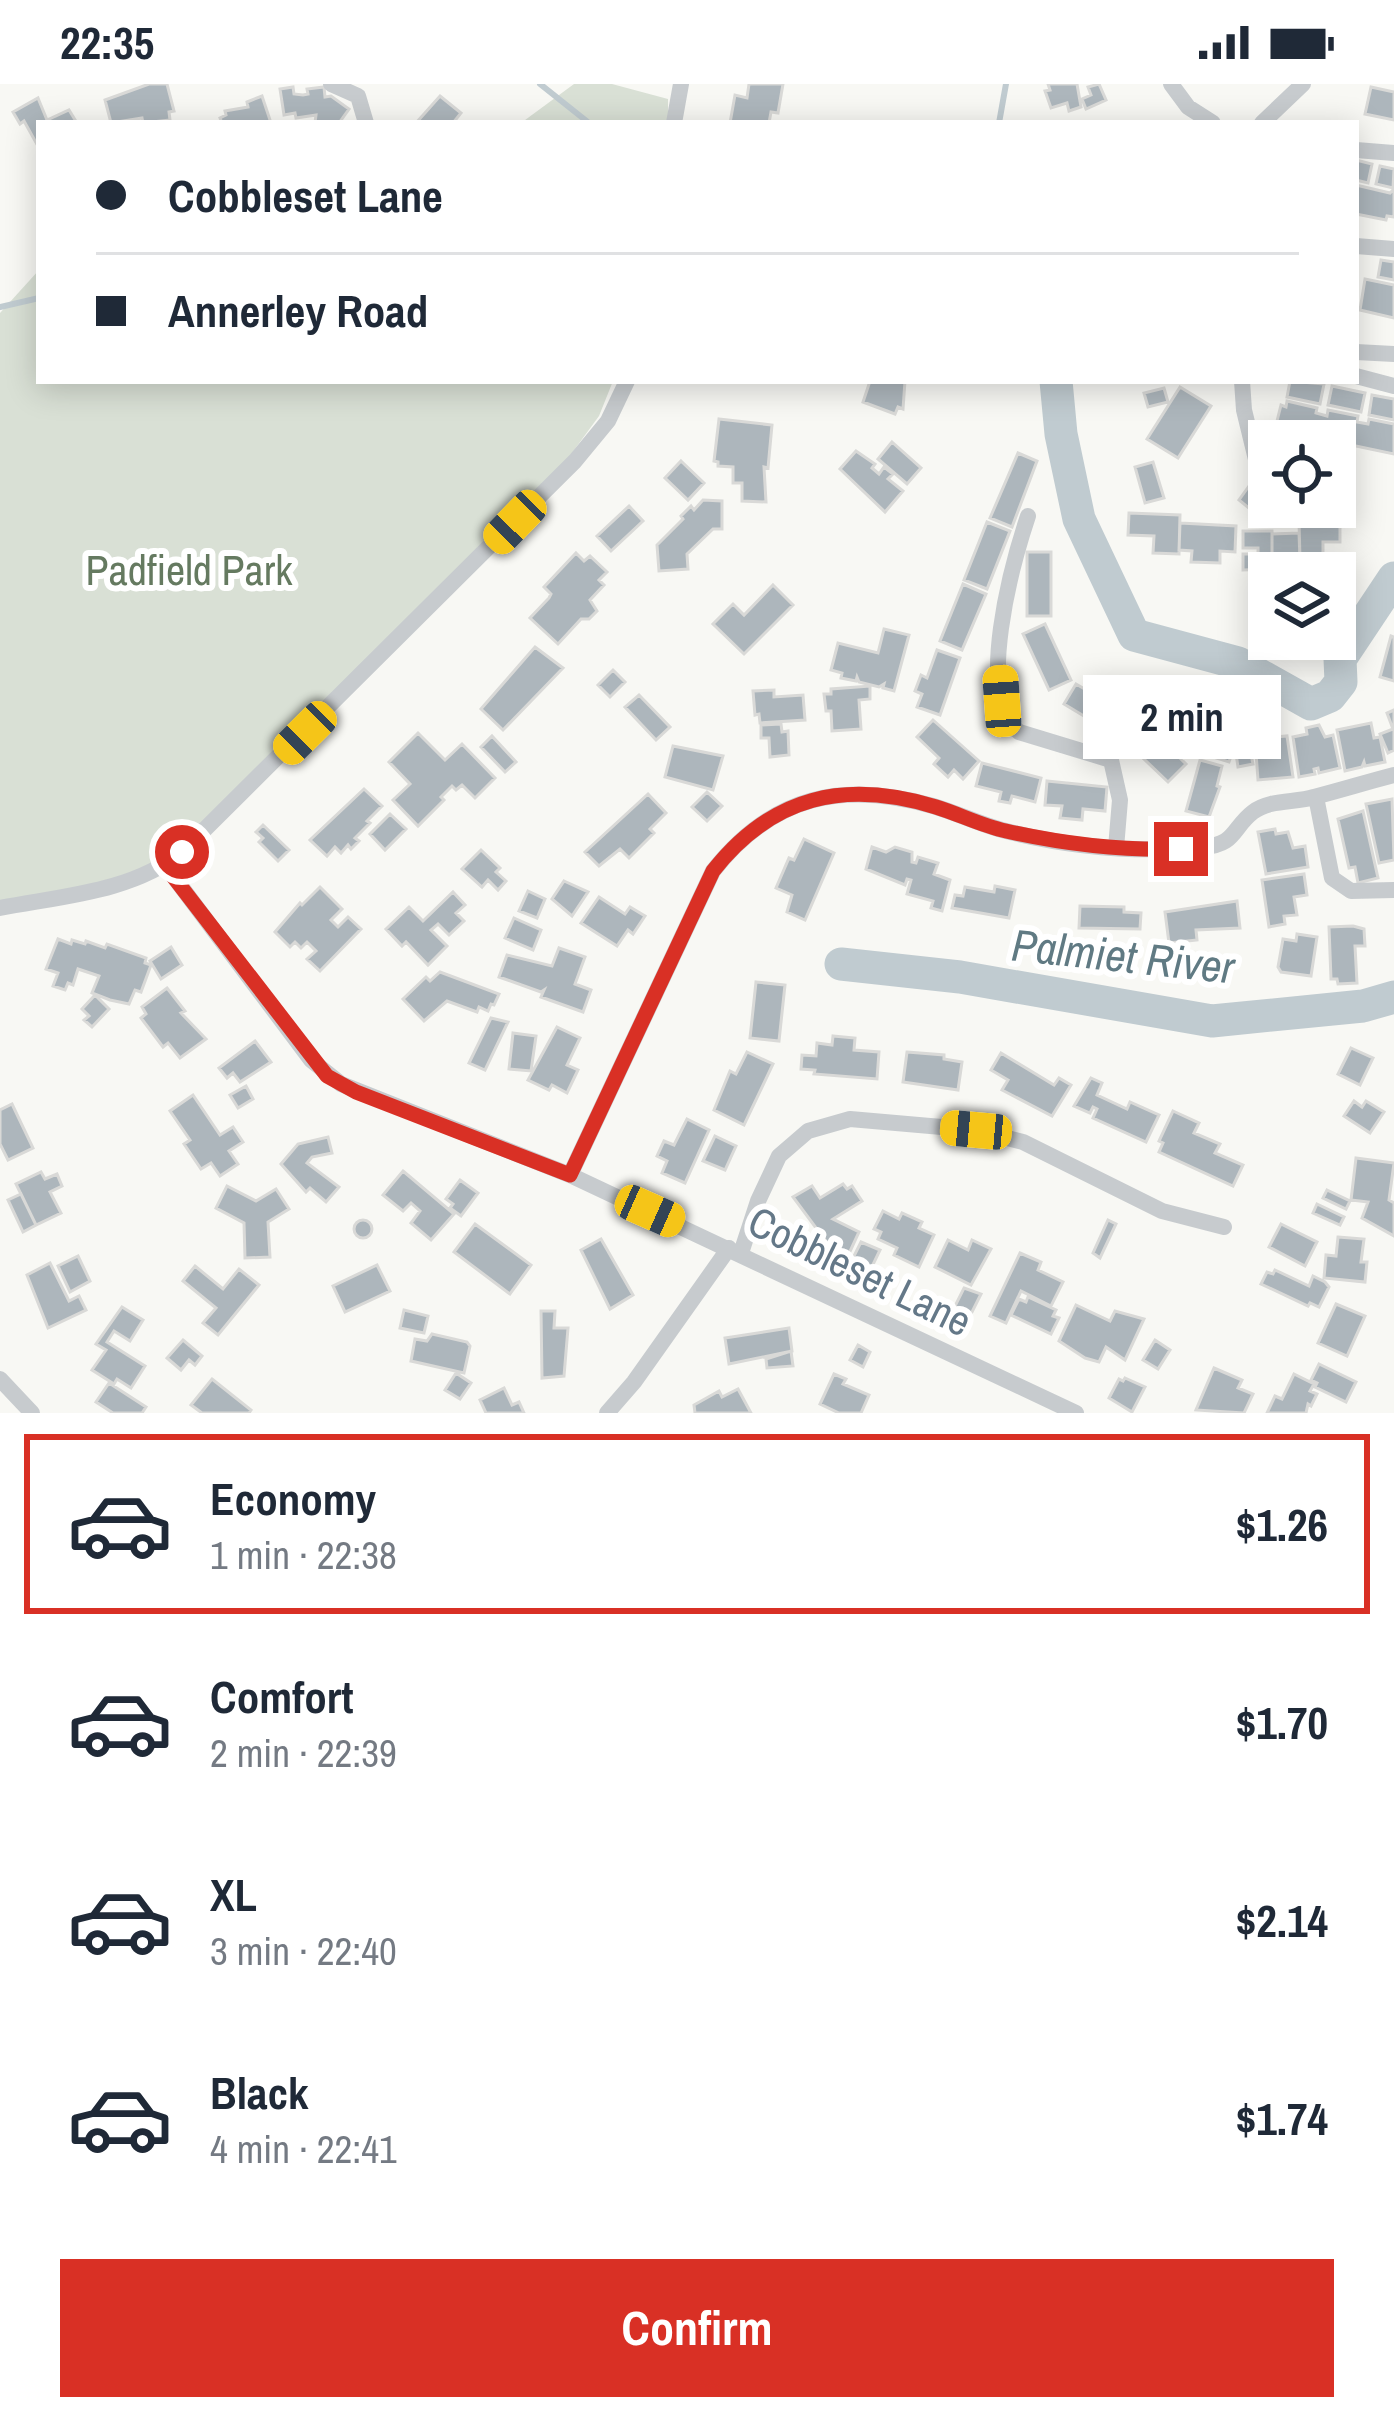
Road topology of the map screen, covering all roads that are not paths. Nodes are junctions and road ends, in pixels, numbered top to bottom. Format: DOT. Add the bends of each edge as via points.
graph roads {
  1 [pos="331,84"];
  2 [pos="680,84"];
  3 [pos="1171,84"];
  4 [pos="1304,84"];
  5 [pos="365,120"];
  6 [pos="674,120"];
  7 [pos="1208,120"];
  8 [pos="1271,120"];
  9 [pos="1359,150"];
  10 [pos="1394,153"];
  11 [pos="1359,246"];
  12 [pos="1394,249"];
  13 [pos="1359,352"];
  14 [pos="1394,354"];
  15 [pos="1359,377"];
  16 [pos="626,384"];
  17 [pos="1242,384"];
  18 [pos="1394,386"];
  19 [pos="1248,426"];
  20 [pos="1028,517"];
  21 [pos="1394,775"];
  22 [pos="1316,797"];
  23 [pos="1116,848"];
  24 [pos="165,866"];
  25 [pos="1394,890"];
  26 [pos="0,908"];
  27 [pos="570,1175"];
  28 [pos="1225,1227"];
  29 [pos="735,1250"];
  30 [pos="0,1379"];
  31 [pos="32,1413"];
  32 [pos="607,1413"];
  33 [pos="1076,1413"];
  1 -- 5 [label="street" via="358,96"];
  2 -- 6 [label="street"];
  3 -- 7 [label="street"];
  4 -- 8 [label="street"];
  9 -- 10 [label="street"];
  11 -- 12 [label="street"];
  13 -- 14 [label="street"];
  15 -- 18 [label="street"];
  16 -- 24 [label="street" via="574,461"];
  17 -- 19 [label="street"];
  20 -- 23 [label="street" via="999,630 1002,701 1019,731 1111,760 1120,800"];
  21 -- 22 [label="street"];
  22 -- 23 [label="street" via="1256,810 1228,840 1208,847"];
  22 -- 25 [label="street" via="1327,866 1339,886"];
  23 -- 27 [label="street" via="1000,830 889,798 814,798 780,811 713,871"];
  24 -- 26 [label="street" via="111,886"];
  24 -- 27 [label="street, Cobbleset Lane" via="327,1076"];
  27 -- 29 [label="street, Cobbleset Lane"];
  28 -- 29 [label="street" via="1162,1211 1023,1142 850,1119 808,1131 779,1156"];
  29 -- 32 [label="street"];
  29 -- 33 [label="street, Cobbleset Lane"];
  30 -- 31 [label="street"];
}
